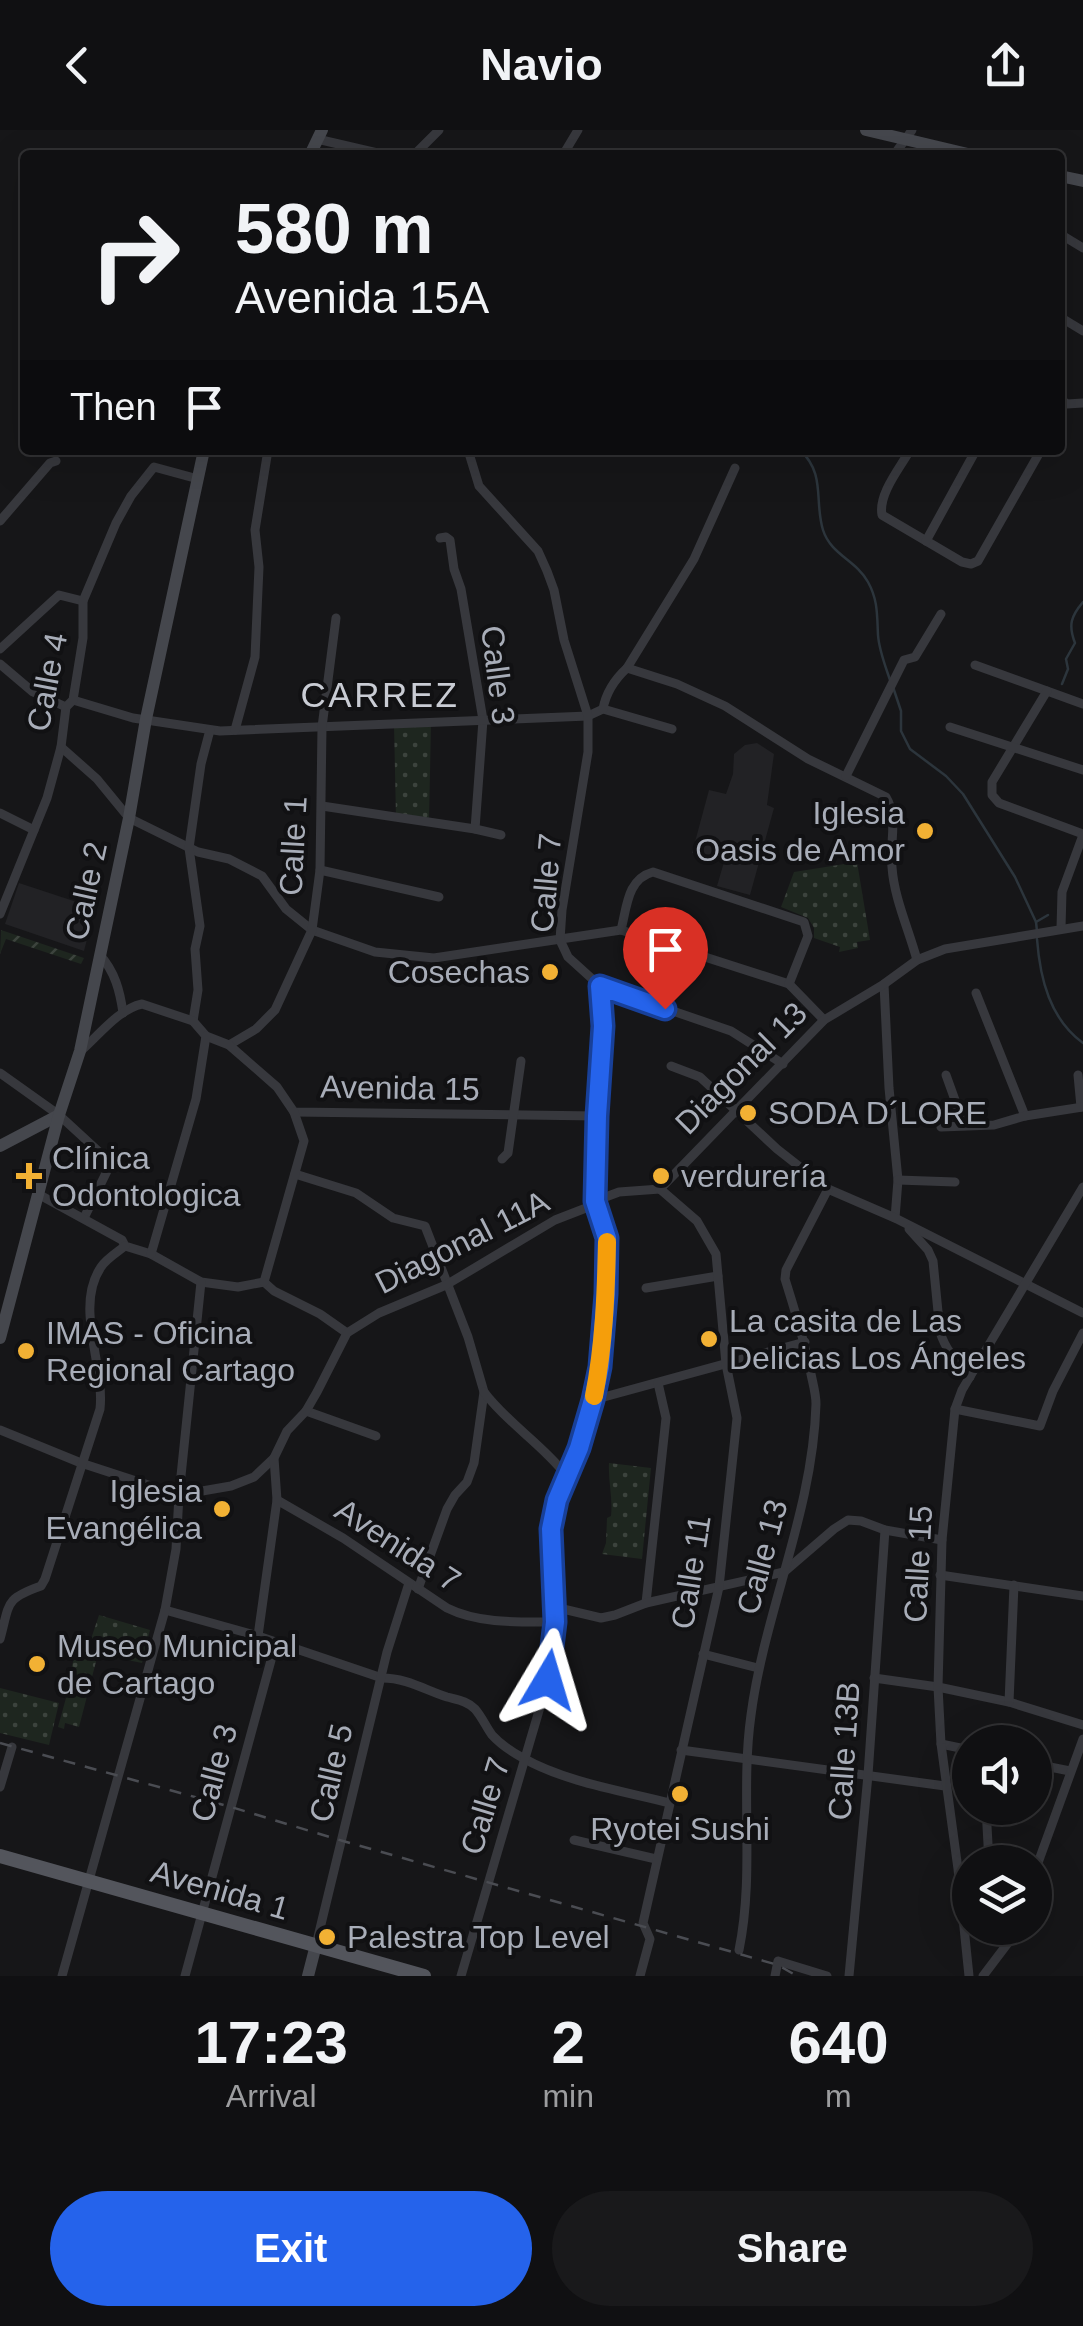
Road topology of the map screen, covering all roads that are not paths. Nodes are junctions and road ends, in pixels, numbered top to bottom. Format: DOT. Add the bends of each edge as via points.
graph roads {
  1 [pos="438,130"];
  2 [pos="866,130"];
  3 [pos="908,134"];
  4 [pos="320,135"];
  5 [pos="370,150"];
  6 [pos="419,150"];
  7 [pos="957,150"];
  8 [pos="203,455"];
  9 [pos="267,455"];
  10 [pos="470,455"];
  11 [pos="907,455"];
  12 [pos="973,455"];
  13 [pos="1038,455"];
  14 [pos="56,461"];
  15 [pos="735,468"];
  16 [pos="198,478"];
  17 [pos="0,521"];
  18 [pos="440,538"];
  19 [pos="926,541"];
  20 [pos="83,601"];
  21 [pos="941,614"];
  22 [pos="336,618"];
  23 [pos="0,649"];
  24 [pos="975,665"];
  25 [pos="627,668"];
  26 [pos="1,670"];
  27 [pos="1047,691"];
  28 [pos="70,704"];
  29 [pos="1083,704"];
  30 [pos="603,709"];
  31 [pos="588,716"];
  32 [pos="146,720"];
  33 [pos="483,720"];
  34 [pos="322,727"];
  35 [pos="950,727"];
  36 [pos="672,729"];
  37 [pos="210,730"];
  38 [pos="235,730"];
  39 [pos="1013,746"];
  40 [pos="60,747"];
  41 [pos="1083,770"];
  42 [pos="846,776"];
  43 [pos="322,806"];
  44 [pos="0,813"];
  45 [pos="129,818"];
  46 [pos="476,829"];
  47 [pos="34,830"];
  48 [pos="1083,834"];
  49 [pos="501,835"];
  50 [pos="189,848"];
  51 [pos="320,870"];
  52 [pos="439,897"];
  53 [pos="0,914"];
  54 [pos="1083,926"];
  55 [pos="1061,928"];
  56 [pos="312,930"];
  57 [pos="621,930"];
  58 [pos="560,940"];
  59 [pos="100,955"];
  60 [pos="918,960"];
  61 [pos="789,984"];
  62 [pos="884,984"];
  63 [pos="600,986"];
  64 [pos="976,993"];
  65 [pos="123,1014"];
  66 [pos="824,1020"];
  67 [pos="193,1021"];
  68 [pos="206,1036"];
  69 [pos="229,1046"];
  70 [pos="80,1052"];
  71 [pos="520,1061"];
  72 [pos="783,1064"];
  73 [pos="670,1066"];
  74 [pos="0,1073"];
  75 [pos="946,1076"];
  76 [pos="1078,1076"];
  77 [pos="1082,1107"];
  78 [pos="737,1110"];
  79 [pos="294,1112"];
  80 [pos="512,1115"];
  81 [pos="597,1116"];
  82 [pos="1025,1116"];
  83 [pos="54,1121"];
  84 [pos="964,1124"];
  85 [pos="941,1127"];
  86 [pos="0,1146"];
  87 [pos="502,1160"];
  88 [pos="295,1174"];
  89 [pos="898,1180"];
  90 [pos="955,1182"];
  91 [pos="1083,1187"];
  92 [pos="660,1189"];
  93 [pos="828,1189"];
  94 [pos="38,1194"];
  95 [pos="595,1201"];
  96 [pos="84,1218"];
  97 [pos="900,1220"];
  98 [pos="125,1246"];
  99 [pos="151,1254"];
  100 [pos="718,1276"];
  101 [pos="201,1282"];
  102 [pos="264,1282"];
  103 [pos="1024,1284"];
  104 [pos="446,1285"];
  105 [pos="646,1288"];
  106 [pos="1083,1313"];
  107 [pos="347,1333"];
  108 [pos="1083,1333"];
  109 [pos="0,1338"];
  110 [pos="805,1342"];
  111 [pos="726,1364"];
  112 [pos="970,1377"];
  113 [pos="658,1383"];
  114 [pos="484,1392"];
  115 [pos="593,1400"];
  116 [pos="955,1409"];
  117 [pos="306,1411"];
  118 [pos="0,1430"];
  119 [pos="376,1436"];
  120 [pos="274,1458"];
  121 [pos="82,1463"];
  122 [pos="566,1474"];
  123 [pos="179,1495"];
  124 [pos="276,1500"];
  125 [pos="884,1530"];
  126 [pos="942,1540"];
  127 [pos="784,1572"];
  128 [pos="940,1575"];
  129 [pos="1014,1585"];
  130 [pos="414,1586"];
  131 [pos="718,1586"];
  132 [pos="1083,1596"];
  133 [pos="646,1603"];
  134 [pos="165,1610"];
  135 [pos="555,1618"];
  136 [pos="258,1636"];
  137 [pos="0,1638"];
  138 [pos="276,1642"];
  139 [pos="703,1654"];
  140 [pos="758,1668"];
  141 [pos="382,1678"];
  142 [pos="874,1678"];
  143 [pos="938,1687"];
  144 [pos="1010,1702"];
  145 [pos="1083,1725"];
  146 [pos="1083,1739"];
  147 [pos="940,1744"];
  148 [pos="952,1746"];
  149 [pos="12,1747"];
  150 [pos="682,1750"];
  151 [pos="748,1759"];
  152 [pos="526,1760"];
  153 [pos="1052,1767"];
  154 [pos="1070,1771"];
  155 [pos="868,1775"];
  156 [pos="945,1786"];
  157 [pos="0,1787"];
  158 [pos="670,1803"];
  159 [pos="574,1840"];
  160 [pos="954,1845"];
  161 [pos="1044,1845"];
  162 [pos="0,1856"];
  163 [pos="656,1860"];
  164 [pos="88,1880"];
  165 [pos="201,1914"];
  166 [pos="316,1945"];
  167 [pos="965,1945"];
  168 [pos="1006,1945"];
  169 [pos="739,1950"];
  170 [pos="968,1974"];
  171 [pos="62,1976"];
  172 [pos="185,1976"];
  173 [pos="308,1976"];
  174 [pos="424,1976"];
  175 [pos="461,1976"];
  176 [pos="640,1976"];
  177 [pos="775,1976"];
  178 [pos="827,1976"];
  179 [pos="850,1976"];
  180 [pos="983,1976"];
  1 -- 6 [label="street"];
  2 -- 3 [label="street"];
  3 -- 7 [label="street"];
  4 -- 5 [label="street"];
  8 -- 16 [label="street, Calle 2"];
  9 -- 38 [label="street" via="255,530 255,658"];
  10 -- 31 [label="street, Calle 7" via="479,486 543,561"];
  11 -- 19 [label="street" via="880,506 882,515"];
  12 -- 19 [label="street"];
  13 -- 19 [label="street" via="978,562 962,562"];
  14 -- 17 [label="street"];
  15 -- 25 [label="street" via="694,558"];
  16 -- 20 [label="street, Calle 4" via="154,467 116,523"];
  16 -- 32 [label="street, Calle 2"];
  18 -- 33 [label="street, Calle 3" via="450,540"];
  20 -- 23 [label="street" via="60,595"];
  20 -- 28 [label="street, Calle 4" via="84,638"];
  21 -- 42 [label="street" via="916,657 904,660"];
  22 -- 34 [label="street, Calle 1"];
  24 -- 27 [label="street"];
  25 -- 30 [label="street"];
  25 -- 42 [label="street" via="725,706"];
  26 -- 28 [label="street" via="33,692"];
  27 -- 29 [label="street"];
  27 -- 39 [label="street"];
  28 -- 32 [label="street"];
  28 -- 40 [label="street, Calle 4"];
  30 -- 31 [label="street"];
  30 -- 36 [label="street"];
  31 -- 33 [label="street"];
  31 -- 58 [label="street, Calle 7"];
  32 -- 37 [label="street"];
  32 -- 45 [label="street, Calle 2"];
  33 -- 34 [label="street"];
  33 -- 46 [label="street, Calle 3"];
  34 -- 38 [label="street"];
  34 -- 43 [label="street, Calle 1"];
  35 -- 39 [label="street"];
  37 -- 38 [label="street"];
  37 -- 50 [label="street"];
  39 -- 41 [label="street"];
  39 -- 48 [label="street" via="992,782 999,804"];
  40 -- 45 [label="street"];
  40 -- 47 [label="street, Calle 4"];
  42 -- 60 [label="street" via="892,806 891,866"];
  43 -- 46 [label="street"];
  43 -- 51 [label="street, Calle 1"];
  44 -- 47 [label="street"];
  45 -- 50 [label="street"];
  45 -- 59 [label="street, Calle 2"];
  46 -- 49 [label="street"];
  47 -- 53 [label="street, Calle 4"];
  48 -- 55 [label="street" via="1062,892"];
  50 -- 56 [label="street" via="262,876"];
  50 -- 67 [label="street" via="200,926"];
  51 -- 52 [label="street"];
  51 -- 56 [label="street, Calle 1"];
  54 -- 55 [label="street, Diagonal 13"];
  55 -- 60 [label="street, Diagonal 13"];
  56 -- 58 [label="street" via="375,952 434,958"];
  56 -- 69 [label="street, Calle 1" via="275,1010"];
  57 -- 58 [label="street"];
  57 -- 61 [label="street"];
  57 -- 61 [label="street" via="632,884 653,872 804,922 808,936"];
  58 -- 63 [label="street, Calle 7" via="568,957"];
  59 -- 65 [label="street" via="114,976"];
  59 -- 70 [label="street, Calle 2"];
  60 -- 62 [label="street, Diagonal 13"];
  61 -- 66 [label="street"];
  62 -- 66 [label="street, Diagonal 13"];
  62 -- 89 [label="street"];
  63 -- 72 [label="street" via="730,1031"];
  63 -- 81 [label="street, Calle 7"];
  64 -- 82 [label="street"];
  65 -- 67 [label="street" via="142,1004"];
  65 -- 70 [label="street"];
  66 -- 72 [label="street, Diagonal 13"];
  67 -- 68 [label="street, Avenida 15"];
  68 -- 69 [label="street, Avenida 15"];
  68 -- 99 [label="street" via="196,1099"];
  69 -- 79 [label="street, Avenida 15" via="277,1087"];
  70 -- 83 [label="street, Calle 2"];
  71 -- 80 [label="street"];
  72 -- 78 [label="street, Diagonal 13"];
  73 -- 78 [label="street" via="700,1077"];
  74 -- 83 [label="street"];
  75 -- 84 [label="street"];
  76 -- 77 [label="street"];
  77 -- 82 [label="street"];
  78 -- 92 [label="street, Diagonal 13"];
  78 -- 93 [label="street"];
  79 -- 80 [label="street, Avenida 15"];
  79 -- 88 [label="street" via="304,1141"];
  80 -- 81 [label="street, Avenida 15"];
  80 -- 87 [label="street"];
  81 -- 95 [label="street, Calle 7"];
  82 -- 84 [label="street"];
  83 -- 86 [label="street"];
  83 -- 94 [label="street, Calle 2"];
  83 -- 96 [label="street" via="108,1161"];
  84 -- 85 [label="street"];
  88 -- 102 [label="street"];
  88 -- 104 [label="street, Calle 5" via="356,1193 393,1218 425,1226"];
  89 -- 90 [label="street"];
  89 -- 97 [label="street"];
  91 -- 103 [label="street, Calle 15"];
  92 -- 95 [label="street, Diagonal 11A"];
  92 -- 100 [label="street, Calle 11" via="697,1221 716,1254"];
  93 -- 97 [label="street"];
  93 -- 110 [label="street, Calle 13" via="786,1270"];
  94 -- 96 [label="street"];
  94 -- 109 [label="street, Calle 2"];
  95 -- 104 [label="street, Diagonal 11A"];
  95 -- 115 [label="street, Calle 7" via="607,1238"];
  96 -- 98 [label="street"];
  97 -- 103 [label="street"];
  97 -- 112 [label="street" via="928,1250 940,1332"];
  98 -- 99 [label="street"];
  98 -- 121 [label="street" via="92,1284 90,1326 102,1390"];
  99 -- 101 [label="street"];
  100 -- 105 [label="street"];
  100 -- 111 [label="street, Calle 11"];
  101 -- 102 [label="street"];
  101 -- 123 [label="street"];
  102 -- 107 [label="street"];
  103 -- 106 [label="street"];
  103 -- 112 [label="street, Calle 15"];
  104 -- 107 [label="street, Diagonal 11A"];
  104 -- 114 [label="street, Calle 5"];
  107 -- 117 [label="street"];
  108 -- 116 [label="street" via="1040,1426"];
  110 -- 111 [label="street"];
  110 -- 127 [label="street, Calle 13" via="816,1401 805,1500"];
  111 -- 113 [label="street"];
  111 -- 131 [label="street, Calle 11" via="737,1418"];
  112 -- 116 [label="street, Calle 15"];
  113 -- 115 [label="street"];
  113 -- 133 [label="street" via="666,1418"];
  114 -- 122 [label="street"];
  114 -- 130 [label="street, Calle 5" via="474,1463"];
  115 -- 122 [label="street, Calle 7"];
  116 -- 126 [label="street, Calle 15"];
  117 -- 119 [label="street"];
  117 -- 120 [label="street" via="286,1431"];
  118 -- 121 [label="street"];
  120 -- 123 [label="street" via="231,1486"];
  120 -- 124 [label="street"];
  121 -- 123 [label="street"];
  121 -- 137 [label="street" via="45,1579 12,1600"];
  122 -- 135 [label="street, Calle 7" via="551,1529"];
  123 -- 134 [label="street"];
  124 -- 130 [label="street, Avenida 7"];
  124 -- 136 [label="street"];
  125 -- 126 [label="street, Avenida 7"];
  125 -- 127 [label="street, Avenida 7" via="848,1520"];
  125 -- 142 [label="street, Calle 13B"];
  126 -- 128 [label="street, Calle 15"];
  127 -- 131 [label="street, Avenida 7"];
  127 -- 140 [label="street, Calle 13"];
  128 -- 129 [label="street"];
  128 -- 143 [label="street, Calle 15"];
  129 -- 132 [label="street"];
  129 -- 144 [label="street"];
  130 -- 135 [label="street, Avenida 7" via="461,1615 515,1622"];
  130 -- 141 [label="street, Calle 5" via="399,1610"];
  131 -- 133 [label="street, Avenida 7"];
  131 -- 139 [label="street, Calle 11"];
  133 -- 135 [label="street, Avenida 7" via="615,1616 562,1609"];
  134 -- 136 [label="street"];
  134 -- 164 [label="street"];
  135 -- 152 [label="street, Calle 7" via="548,1680"];
  136 -- 138 [label="street"];
  138 -- 141 [label="street"];
  138 -- 165 [label="street, Calle 3"];
  139 -- 140 [label="street"];
  139 -- 150 [label="street, Calle 11"];
  140 -- 151 [label="street, Calle 13"];
  141 -- 152 [label="street" via="466,1702 505,1747"];
  141 -- 166 [label="street, Calle 5"];
  142 -- 143 [label="street"];
  142 -- 155 [label="street, Calle 13B"];
  143 -- 144 [label="street"];
  143 -- 147 [label="street, Calle 15"];
  144 -- 145 [label="street"];
  146 -- 154 [label="street"];
  147 -- 148 [label="street"];
  147 -- 156 [label="street, Calle 15"];
  149 -- 157 [label="street"];
  150 -- 151 [label="street"];
  150 -- 158 [label="street, Calle 11"];
  151 -- 155 [label="street"];
  151 -- 169 [label="street, Calle 13" via="748,1886"];
  152 -- 158 [label="street"];
  152 -- 175 [label="street, Calle 7"];
  153 -- 154 [label="street"];
  154 -- 161 [label="street"];
  155 -- 156 [label="street"];
  155 -- 179 [label="street, Calle 13B"];
  156 -- 160 [label="street, Calle 15"];
  158 -- 163 [label="street, Calle 11"];
  159 -- 163 [label="street"];
  162 -- 164 [label="main road, Avenida 1"];
  163 -- 176 [label="street, Calle 11"];
  164 -- 165 [label="main road, Avenida 1"];
  164 -- 171 [label="street"];
  165 -- 166 [label="main road, Avenida 1"];
  165 -- 172 [label="street, Calle 3"];
  166 -- 173 [label="street, Calle 5"];
  166 -- 174 [label="main road, Avenida 1"];
  167 -- 170 [label="street, Calle 15"];
  168 -- 180 [label="street"];
  170 -- 180 [label="street"];
  177 -- 178 [label="street" via="778,1962"];
}
